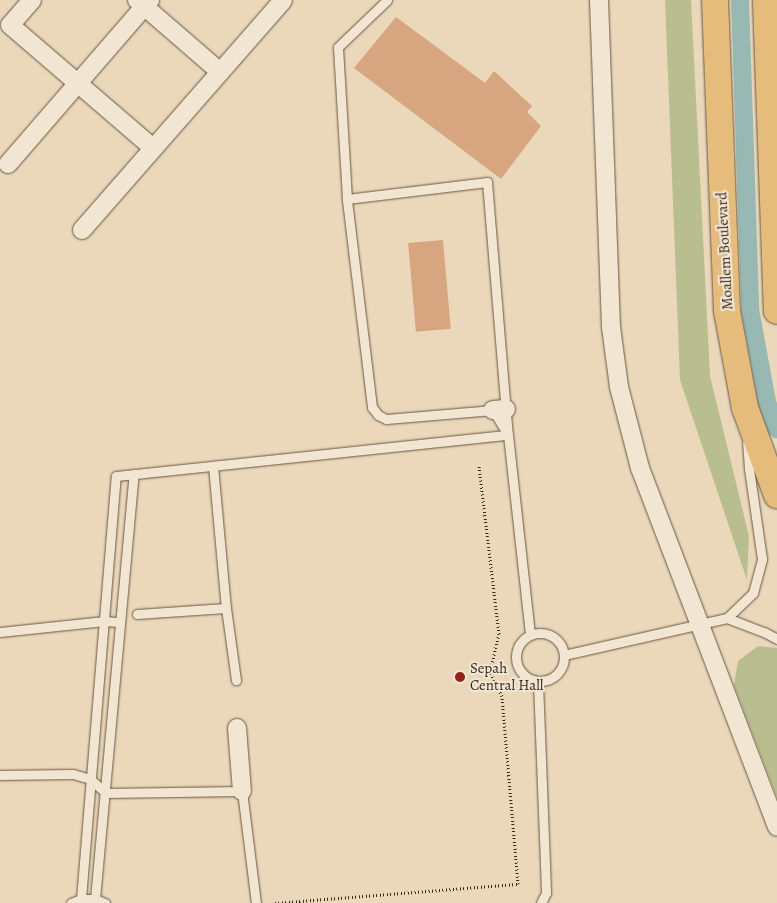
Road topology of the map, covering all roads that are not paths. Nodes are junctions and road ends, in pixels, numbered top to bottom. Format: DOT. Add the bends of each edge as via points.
graph roads {
  1 [pos="32,0"];
  2 [pos="283,0"];
  3 [pos="387,0"];
  4 [pos="598,0"];
  5 [pos="715,0"];
  6 [pos="766,0"];
  7 [pos="144,2"];
  8 [pos="220,72"];
  9 [pos="78,84"];
  10 [pos="153,148"];
  11 [pos="8,164"];
  12 [pos="347,199"];
  13 [pos="82,230"];
  14 [pos="776,235"];
  15 [pos="777,311"];
  16 [pos="745,408"];
  17 [pos="500,410"];
  18 [pos="508,435"];
  19 [pos="213,466"];
  20 [pos="134,474"];
  21 [pos="777,495"];
  22 [pos="226,608"];
  23 [pos="137,614"];
  24 [pos="727,618"];
  25 [pos="104,621"];
  26 [pos="120,622"];
  27 [pos="701,623"];
  28 [pos="0,632"];
  29 [pos="530,635"];
  30 [pos="777,639"];
  31 [pos="564,655"];
  32 [pos="236,680"];
  33 [pos="538,682"];
  34 [pos="237,728"];
  35 [pos="0,775"];
  36 [pos="90,779"];
  37 [pos="242,791"];
  38 [pos="106,793"];
  39 [pos="777,827"];
  40 [pos="81,899"];
  41 [pos="95,900"];
  42 [pos="71,903"];
  43 [pos="105,903"];
  44 [pos="256,903"];
  45 [pos="541,903"];
  1 -- 9 [label="street" via="10,25"];
  2 -- 8 [label="street"];
  3 -- 12 [label="lane" via="338,47"];
  4 -- 27 [label="street" via="611,327 619,388 640,468"];
  5 -- 16 [label="main road, Moallem Boulevard" via="727,311"];
  6 -- 14 [label="main road"];
  7 -- 8 [label="street"];
  7 -- 9 [label="street"];
  8 -- 10 [label="street"];
  9 -- 10 [label="street"];
  9 -- 11 [label="street"];
  10 -- 13 [label="street"];
  12 -- 17 [label="lane" via="372,407 386,419"];
  12 -- 17 [label="lane" via="487,182"];
  14 -- 15 [label="main road"];
  16 -- 21 [label="main road, Moallem Boulevard"];
  16 -- 24 [label="lane" via="749,469 762,559 753,593"];
  17 -- 18 [label="lane"];
  18 -- 19 [label="lane"];
  18 -- 29 [label="lane"];
  19 -- 20 [label="lane"];
  19 -- 22 [label="lane"];
  20 -- 25 [label="lane" via="116,476"];
  20 -- 26 [label="lane"];
  22 -- 23 [label="lane"];
  22 -- 32 [label="lane"];
  24 -- 27 [label="lane"];
  24 -- 30 [label="lane"];
  25 -- 26 [label="lane"];
  25 -- 28 [label="lane"];
  25 -- 36 [label="lane"];
  26 -- 38 [label="lane"];
  27 -- 31 [label="lane"];
  27 -- 39 [label="street"];
  29 -- 31 [label="lane" via="545,633 552,636 563,648"];
  29 -- 33 [label="lane" via="518,645 516,660 523,675"];
  31 -- 33 [label="lane" via="560,671 554,677"];
  33 -- 45 [label="lane" via="546,893"];
  34 -- 37 [label="street"];
  35 -- 36 [label="lane" via="73,774"];
  36 -- 38 [label="lane"];
  36 -- 40 [label="lane"];
  37 -- 38 [label="lane"];
  37 -- 44 [label="lane"];
  38 -- 41 [label="lane"];
  40 -- 41 [label="lane"];
  40 -- 42 [label="lane"];
  41 -- 43 [label="lane"];
}
